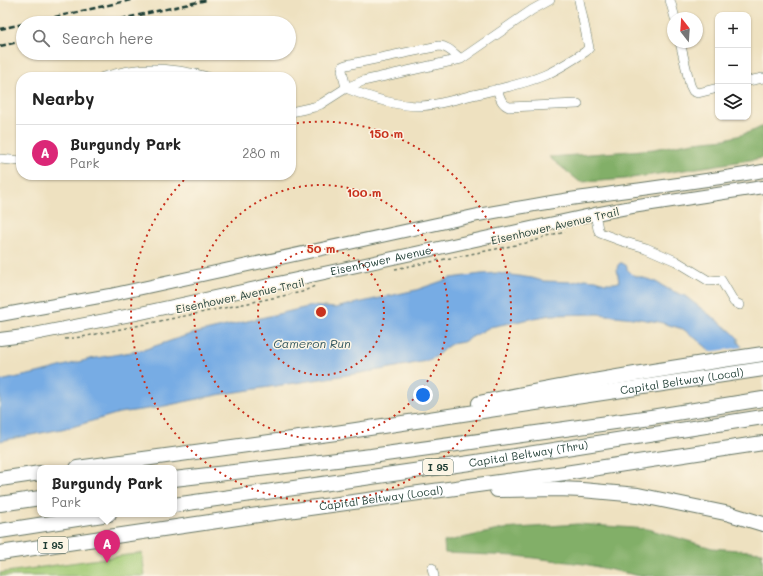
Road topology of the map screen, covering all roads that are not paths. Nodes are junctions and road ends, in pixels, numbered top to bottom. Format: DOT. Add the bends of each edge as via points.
graph roads {
  1 [pos="550,0"];
  2 [pos="579,0"];
  3 [pos="670,0"];
  4 [pos="673,12"];
  5 [pos="681,48"];
  6 [pos="461,59"];
  7 [pos="124,72"];
  8 [pos="182,72"];
  9 [pos="763,78"];
  10 [pos="751,80"];
  11 [pos="346,88"];
  12 [pos="497,89"];
  13 [pos="715,89"];
  14 [pos="578,104"];
  15 [pos="296,111"];
  16 [pos="0,159"];
  17 [pos="16,161"];
  18 [pos="763,171"];
  19 [pos="685,183"];
  20 [pos="763,187"];
  21 [pos="595,214"];
  22 [pos="740,305"];
  23 [pos="0,315"];
  24 [pos="0,339"];
  25 [pos="763,354"];
  26 [pos="763,369"];
  27 [pos="763,399"];
  28 [pos="763,417"];
  29 [pos="336,433"];
  30 [pos="763,443"];
  31 [pos="99,465"];
  32 [pos="37,473"];
  33 [pos="0,479"];
  34 [pos="177,479"];
  35 [pos="427,492"];
  36 [pos="37,498"];
  37 [pos="0,504"];
  38 [pos="177,505"];
  39 [pos="695,507"];
  40 [pos="90,517"];
  41 [pos="763,524"];
  42 [pos="0,531"];
  43 [pos="763,534"];
  44 [pos="0,553"];
  1 -- 6 [label="lane"];
  2 -- 12 [label="lane" via="588,50 547,74"];
  3 -- 4 [label="lane"];
  5 -- 13 [label="lane" via="693,91"];
  6 -- 11 [label="lane" via="363,81"];
  6 -- 11 [label="lane" via="440,46 346,65 342,70"];
  7 -- 8 [label="lane" via="144,69"];
  9 -- 10 [label="lane"];
  11 -- 12 [label="lane" via="393,103 419,106"];
  11 -- 15 [label="lane" via="321,104"];
  12 -- 14 [label="lane" via="502,102 509,107"];
  16 -- 17 [label="lane"];
  18 -- 19 [label="main road"];
  19 -- 21 [label="main road" via="646,195 606,203 601,205"];
  19 -- 23 [label="main road" via="493,212 66,304"];
  20 -- 21 [label="main road, Eisenhower Avenue"];
  21 -- 22 [label="lane" via="600,233 676,261 709,281 721,280 734,302"];
  21 -- 24 [label="main road, Eisenhower Avenue" via="141,313"];
  25 -- 29 [label="highway" via="531,392"];
  26 -- 29 [label="highway, Capital Beltway (Local)"];
  27 -- 34 [label="highway, Capital Beltway (Thru) / I 95" via="371,456"];
  28 -- 38 [label="highway, Capital Beltway (Thru) / I 95" via="470,463"];
  29 -- 31 [label="highway, Capital Beltway (Local)"];
  30 -- 35 [label="highway, Capital Beltway (Local) / I 95"];
  32 -- 33 [label="highway"];
  35 -- 39 [label="highway" via="582,490 638,495"];
  35 -- 44 [label="highway, Capital Beltway (Local) / I 95"];
  36 -- 37 [label="highway"];
  39 -- 41 [label="highway"];
  39 -- 43 [label="highway"];
  40 -- 42 [label="highway, I 95"];
}
